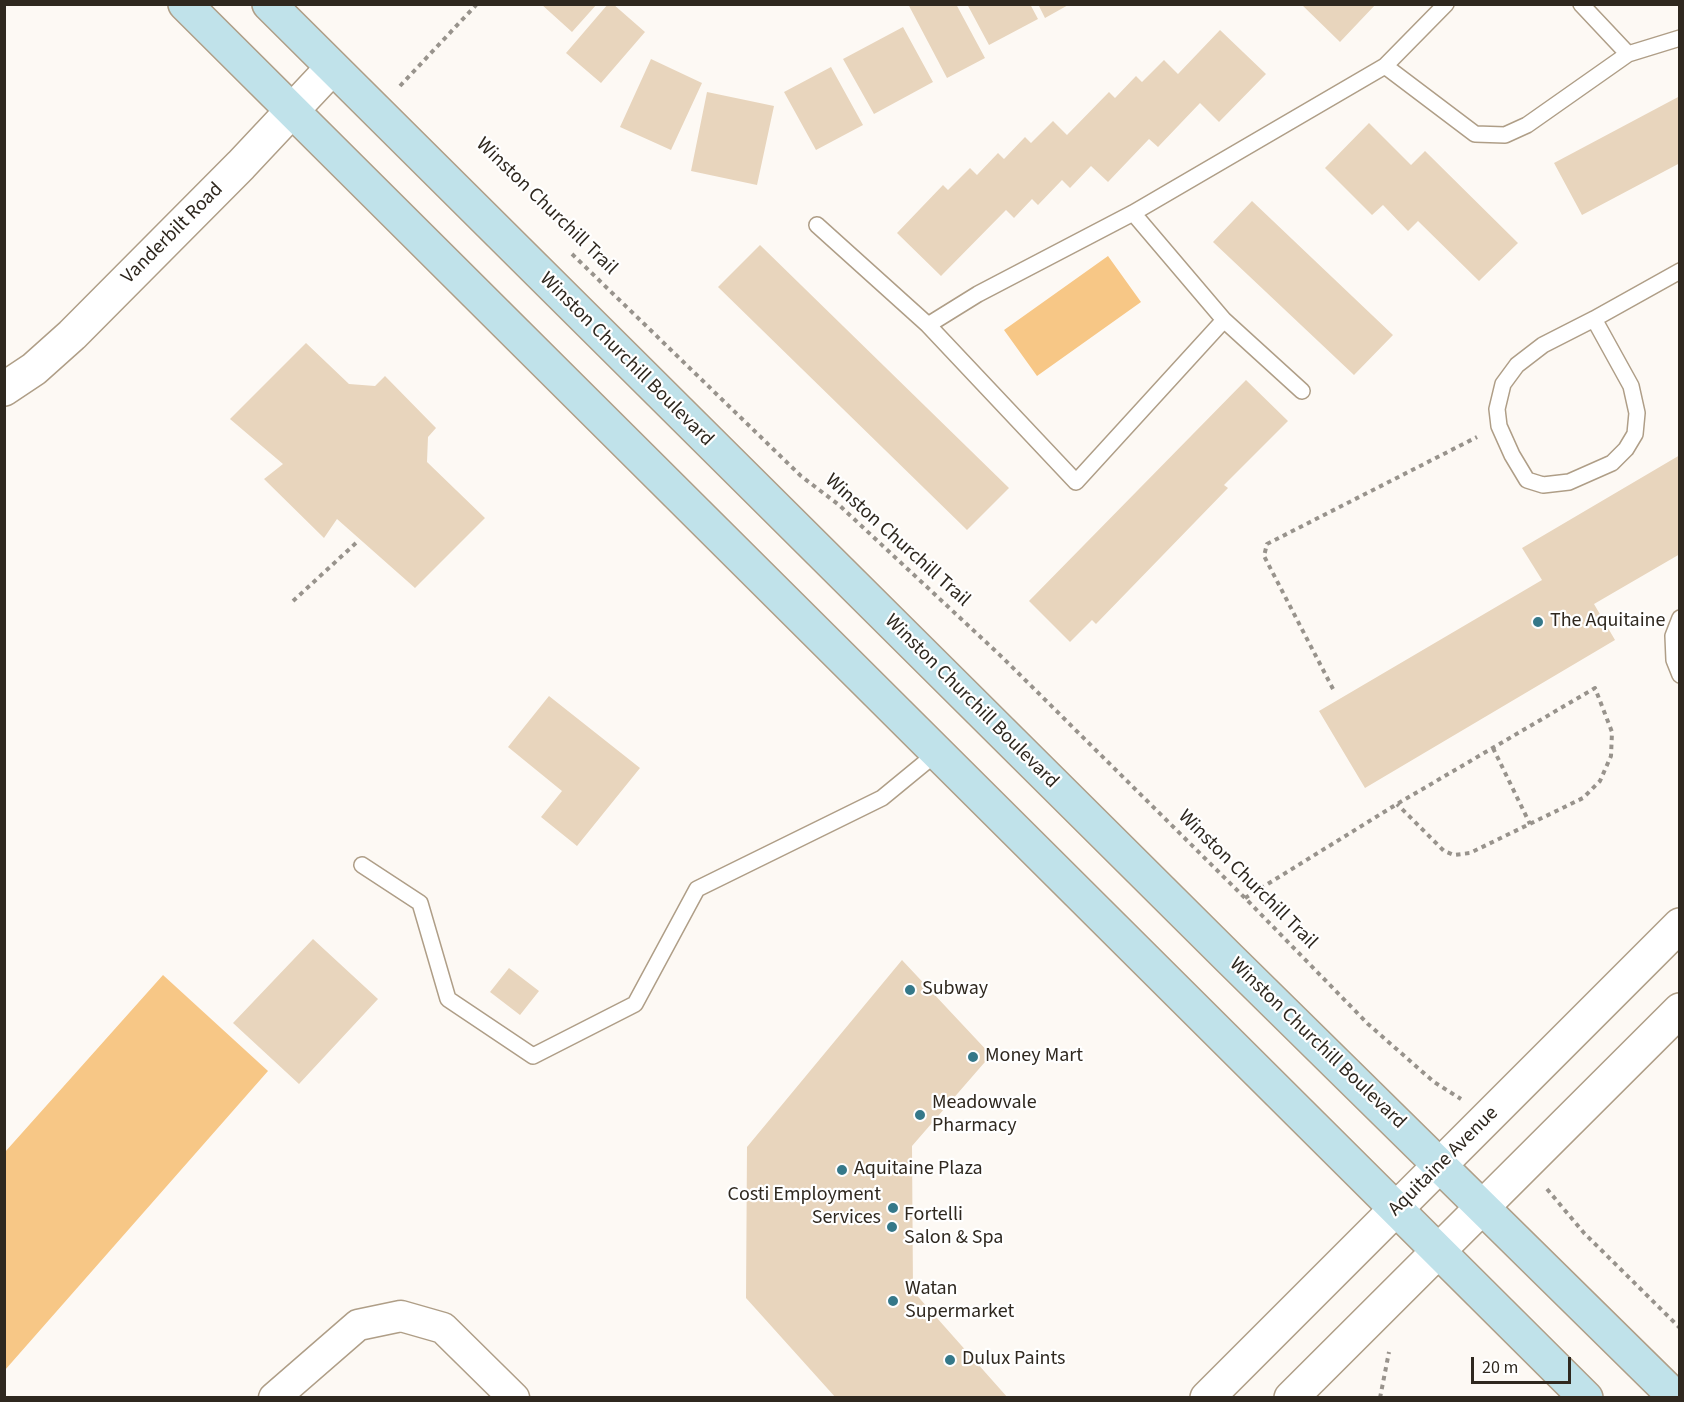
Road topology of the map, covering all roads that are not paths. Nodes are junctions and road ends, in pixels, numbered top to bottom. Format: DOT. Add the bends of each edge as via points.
graph roads {
  1 [pos="185,4"];
  2 [pos="269,4"];
  3 [pos="1446,4"];
  4 [pos="1581,4"];
  5 [pos="1680,38"];
  6 [pos="1628,54"];
  7 [pos="1385,66"];
  8 [pos="332,68"];
  9 [pos="291,111"];
  10 [pos="1133,213"];
  11 [pos="817,225"];
  12 [pos="1680,271"];
  13 [pos="1594,319"];
  14 [pos="1224,320"];
  15 [pos="928,325"];
  16 [pos="4,389"];
  17 [pos="1302,391"];
  18 [pos="1680,618"];
  19 [pos="1680,675"];
  20 [pos="938,752"];
  21 [pos="362,865"];
  22 [pos="1680,925"];
  23 [pos="1680,1010"];
  24 [pos="1440,1166"];
  25 [pos="1483,1208"];
  26 [pos="1397,1209"];
  27 [pos="1439,1251"];
  28 [pos="274,1398"];
  29 [pos="514,1398"];
  30 [pos="1207,1398"];
  31 [pos="1291,1398"];
  32 [pos="1586,1398"];
  33 [pos="1676,1398"];
  1 -- 9 [label="main road"];
  2 -- 8 [label="main road, Winston Churchill Boulevard"];
  3 -- 7 [label="lane"];
  4 -- 6 [label="lane"];
  5 -- 6 [label="lane"];
  6 -- 7 [label="lane" via="1527,125 1505,135 1475,134"];
  7 -- 10 [label="lane"];
  8 -- 9 [label="street, Vanderbilt Road"];
  8 -- 24 [label="main road, Winston Churchill Boulevard"];
  9 -- 16 [label="street, Vanderbilt Road" via="72,335"];
  9 -- 20 [label="main road"];
  10 -- 14 [label="lane"];
  10 -- 15 [label="lane" via="978,294"];
  11 -- 15 [label="lane"];
  12 -- 13 [label="lane"];
  13 -- 13 [label="lane" via="1517,364 1503,384 1497,410 1500,426 1527,480 1543,485 1569,482 1612,463 1635,434 1637,413 1631,386"];
  14 -- 15 [label="lane" via="1076,482"];
  14 -- 17 [label="lane"];
  18 -- 19 [label="lane" via="1673,636 1674,660"];
  20 -- 21 [label="lane" via="882,798 697,889 635,1004 533,1056 448,999 420,903"];
  20 -- 26 [label="main road"];
  22 -- 24 [label="street, Aquitaine Avenue"];
  23 -- 25 [label="street"];
  24 -- 25 [label="main road, Winston Churchill Boulevard"];
  24 -- 26 [label="street, Aquitaine Avenue"];
  25 -- 27 [label="street"];
  25 -- 33 [label="main road, Winston Churchill Boulevard"];
  26 -- 27 [label="main road"];
  26 -- 30 [label="street, Aquitaine Avenue"];
  27 -- 31 [label="street"];
  27 -- 32 [label="main road"];
  28 -- 29 [label="street" via="358,1325 401,1316 443,1328"];
}
